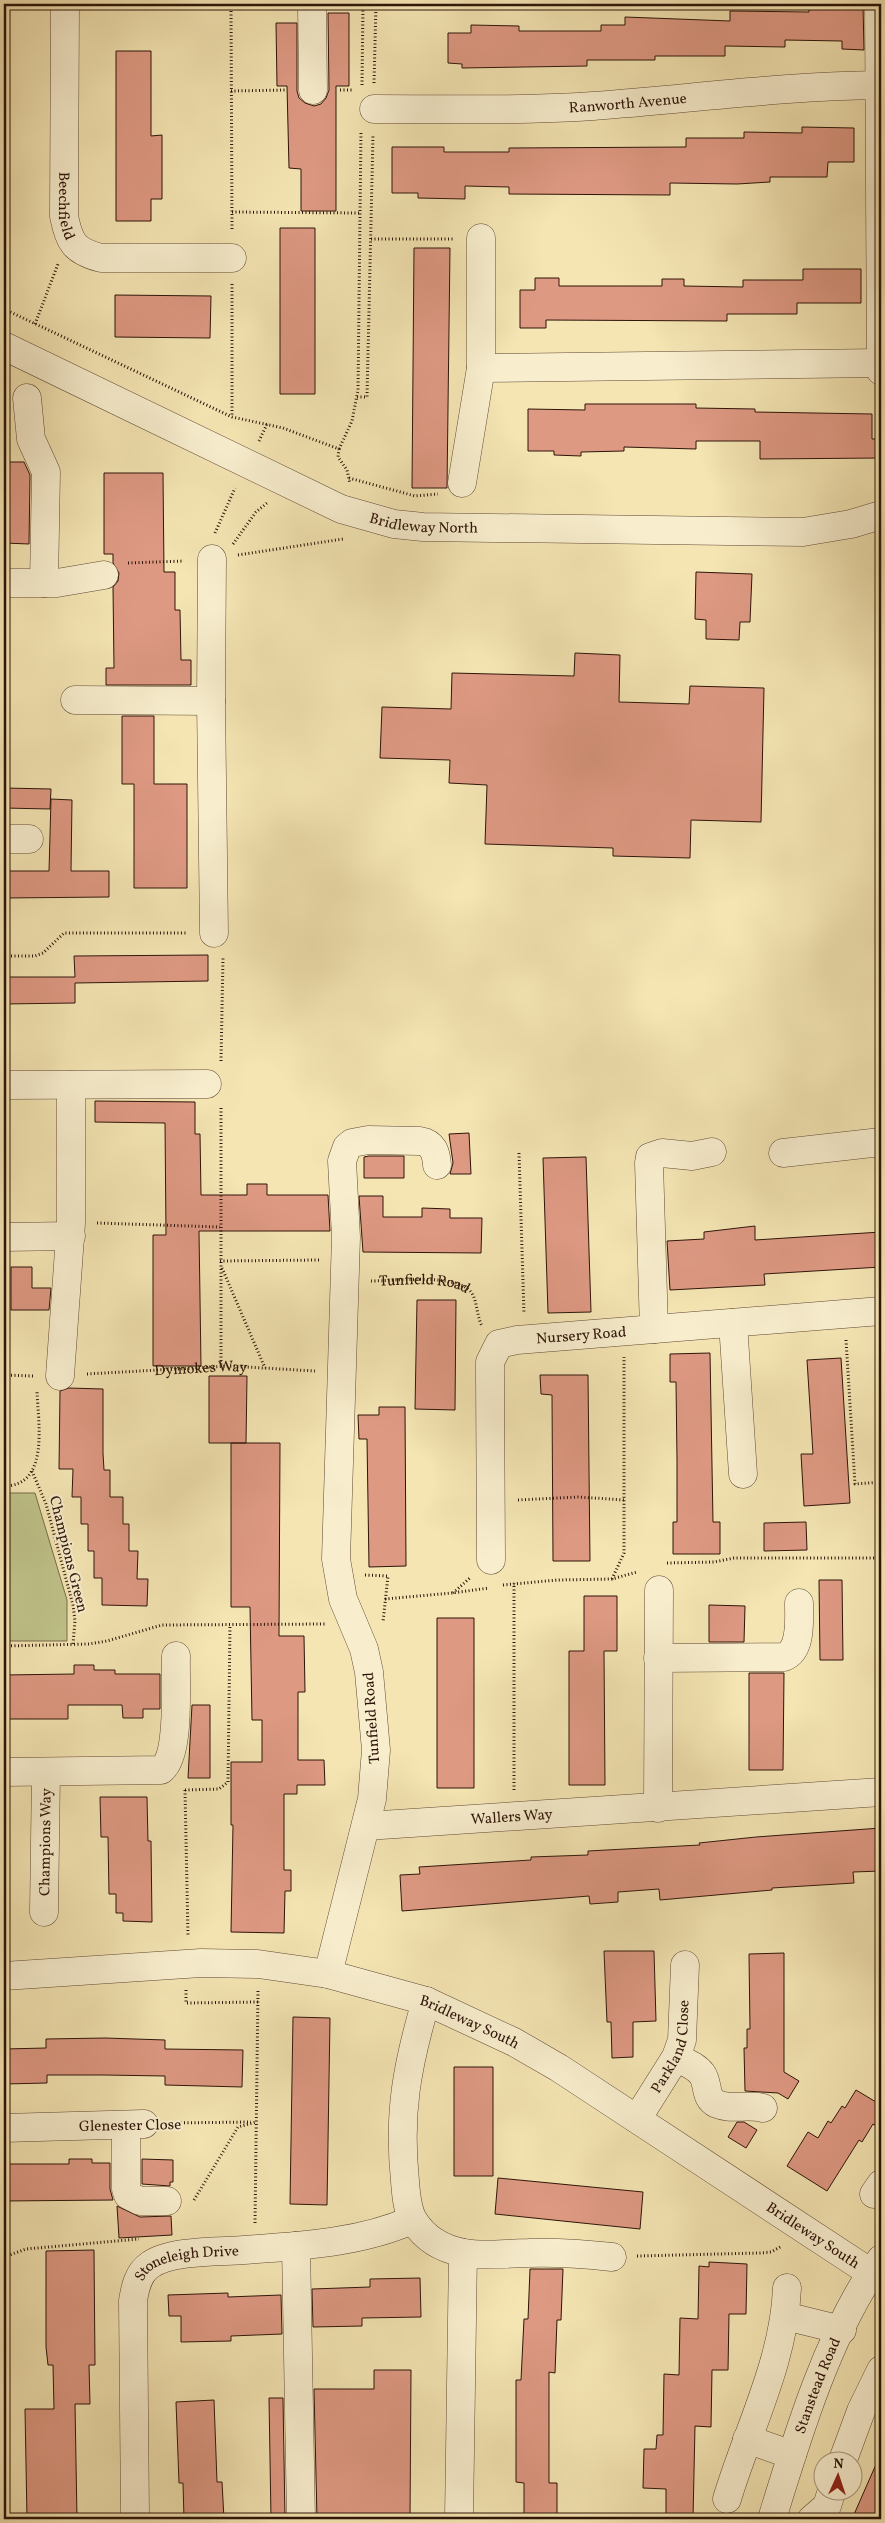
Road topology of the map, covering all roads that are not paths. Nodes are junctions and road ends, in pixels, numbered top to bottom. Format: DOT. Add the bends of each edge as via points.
graph roads {
  1 [pos="65,4"];
  2 [pos="312,4"];
  3 [pos="880,4"];
  4 [pos="880,85"];
  5 [pos="313,90"];
  6 [pos="366,109"];
  7 [pos="881,149"];
  8 [pos="480,238"];
  9 [pos="232,258"];
  10 [pos="4,346"];
  11 [pos="881,367"];
  12 [pos="480,368"];
  13 [pos="27,398"];
  14 [pos="462,482"];
  15 [pos="881,515"];
  16 [pos="212,559"];
  17 [pos="104,575"];
  18 [pos="4,583"];
  19 [pos="44,583"];
  20 [pos="75,700"];
  21 [pos="211,701"];
  22 [pos="214,933"];
  23 [pos="216,1084"];
  24 [pos="7,1085"];
  25 [pos="71,1085"];
  26 [pos="881,1142"];
  27 [pos="712,1152"];
  28 [pos="783,1153"];
  29 [pos="437,1165"];
  30 [pos="71,1230"];
  31 [pos="4,1237"];
  32 [pos="881,1311"];
  33 [pos="733,1323"];
  34 [pos="654,1329"];
  35 [pos="48,1376"];
  36 [pos="743,1474"];
  37 [pos="491,1560"];
  38 [pos="654,1574"];
  39 [pos="799,1603"];
  40 [pos="176,1656"];
  41 [pos="658,1658"];
  42 [pos="4,1772"];
  43 [pos="46,1772"];
  44 [pos="881,1792"];
  45 [pos="658,1808"];
  46 [pos="366,1826"];
  47 [pos="44,1912"];
  48 [pos="686,1965"];
  49 [pos="328,1974"];
  50 [pos="4,1976"];
  51 [pos="426,2001"];
  52 [pos="676,2057"];
  53 [pos="763,2108"];
  54 [pos="637,2119"];
  55 [pos="4,2128"];
  56 [pos="179,2203"];
  57 [pos="412,2220"];
  58 [pos="296,2246"];
  59 [pos="463,2253"];
  60 [pos="612,2257"];
  61 [pos="876,2266"];
  62 [pos="788,2288"];
  63 [pos="785,2316"];
  64 [pos="842,2330"];
  65 [pos="881,2370"];
  66 [pos="747,2439"];
  67 [pos="847,2450"];
  68 [pos="792,2455"];
  69 [pos="727,2499"];
  70 [pos="828,2500"];
  71 [pos="135,2516"];
  72 [pos="459,2518"];
  73 [pos="301,2519"];
  74 [pos="773,2519"];
  75 [pos="812,2519"];
  1 -- 9 [label="street, Beechfield" via="64,216 69,239 87,254 101,258"];
  2 -- 5 [label="street"];
  3 -- 4 [label="street"];
  4 -- 6 [label="street, Ranworth Avenue" via="793,87 539,109"];
  4 -- 7 [label="street"];
  7 -- 11 [label="street"];
  8 -- 12 [label="street"];
  10 -- 15 [label="street, Bridleway North" via="341,509 394,524 769,532 825,530"];
  11 -- 12 [label="street"];
  12 -- 14 [label="street"];
  13 -- 19 [label="street" via="31,439 46,472"];
  16 -- 21 [label="street"];
  17 -- 19 [label="street" via="76,582"];
  18 -- 19 [label="street"];
  20 -- 21 [label="street"];
  21 -- 22 [label="street"];
  23 -- 25 [label="street"];
  24 -- 25 [label="street"];
  25 -- 30 [label="street"];
  26 -- 28 [label="street"];
  27 -- 34 [label="street" via="692,1156 662,1153 650,1157 648,1163"];
  29 -- 46 [label="street, Tunfield Road" via="435,1152 427,1142 368,1140 352,1143 342,1161 344,1259 336,1559 340,1590 364,1649 372,1693 376,1750 374,1788"];
  30 -- 31 [label="street"];
  30 -- 35 [label="street"];
  32 -- 33 [label="street, Nursery Road"];
  33 -- 34 [label="street, Nursery Road"];
  33 -- 36 [label="street"];
  34 -- 37 [label="street, Nursery Road" via="512,1342 490,1362"];
  38 -- 41 [label="street"];
  39 -- 41 [label="street" via="796,1645 790,1655"];
  40 -- 43 [label="street, Champions Way" via="174,1737 167,1766 153,1771"];
  41 -- 45 [label="street"];
  42 -- 43 [label="street, Champions Way"];
  43 -- 47 [label="street, Champions Way"];
  44 -- 45 [label="street, Wallers Way"];
  45 -- 46 [label="street, Wallers Way"];
  46 -- 49 [label="street, Tunfield Road"];
  48 -- 52 [label="street, Parkland Close" via="684,2031"];
  49 -- 50 [label="street, Bridleway South" via="258,1964 162,1964"];
  49 -- 51 [label="street, Bridleway South"];
  51 -- 54 [label="street, Bridleway South" via="514,2042"];
  51 -- 57 [label="street" via="403,2098 403,2160"];
  52 -- 53 [label="street" via="694,2066 702,2075 709,2098 714,2102 726,2106"];
  52 -- 54 [label="street, Parkland Close"];
  54 -- 61 [label="street, Bridleway South" via="798,2224"];
  55 -- 56 [label="street, Glenester Close" via="135,2124 128,2195 148,2202"];
  57 -- 58 [label="street, Stoneleigh Drive" via="364,2236"];
  57 -- 59 [label="street" via="427,2237"];
  58 -- 71 [label="street, Stoneleigh Drive" via="171,2257 151,2264 138,2281 133,2301"];
  58 -- 73 [label="street"];
  59 -- 60 [label="street" via="492,2256 555,2252"];
  59 -- 72 [label="street"];
  61 -- 64 [label="street, Stanstead Road"];
  62 -- 63 [label="street"];
  63 -- 64 [label="street"];
  63 -- 66 [label="street" via="771,2374"];
  64 -- 68 [label="street, Stanstead Road"];
  65 -- 67 [label="street"];
  66 -- 68 [label="street"];
  66 -- 69 [label="street"];
  68 -- 74 [label="street, Stanstead Road"];
  70 -- 75 [label="street"];
}
